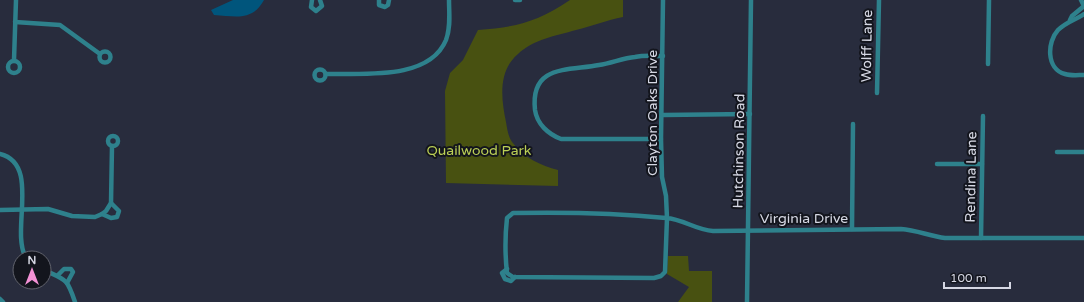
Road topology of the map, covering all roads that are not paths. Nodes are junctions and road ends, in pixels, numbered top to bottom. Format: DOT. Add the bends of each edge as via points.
graph roads {
  1 [pos="16,0"];
  2 [pos="312,0"];
  3 [pos="320,0"];
  4 [pos="378,0"];
  5 [pos="389,0"];
  6 [pos="449,0"];
  7 [pos="515,0"];
  8 [pos="520,0"];
  9 [pos="664,0"];
  10 [pos="752,0"];
  11 [pos="879,0"];
  12 [pos="989,0"];
  13 [pos="1080,0"];
  14 [pos="1084,6"];
  15 [pos="1084,14"];
  16 [pos="1070,20"];
  17 [pos="15,22"];
  18 [pos="100,54"];
  19 [pos="663,56"];
  20 [pos="14,60"];
  21 [pos="988,64"];
  22 [pos="326,74"];
  23 [pos="1084,75"];
  24 [pos="877,93"];
  25 [pos="750,114"];
  26 [pos="663,115"];
  27 [pos="983,116"];
  28 [pos="853,124"];
  29 [pos="661,139"];
  30 [pos="112,146"];
  31 [pos="1057,152"];
  32 [pos="1084,152"];
  33 [pos="0,154"];
  34 [pos="937,164"];
  35 [pos="982,164"];
  36 [pos="111,202"];
  37 [pos="21,209"];
  38 [pos="0,210"];
  39 [pos="102,214"];
  40 [pos="667,218"];
  41 [pos="748,229"];
  42 [pos="852,229"];
  43 [pos="981,238"];
  44 [pos="1084,238"];
  45 [pos="24,250"];
  46 [pos="52,273"];
  47 [pos="663,274"];
  48 [pos="58,275"];
  49 [pos="67,283"];
  50 [pos="0,299"];
  51 [pos="3,302"];
  52 [pos="75,302"];
  53 [pos="747,302"];
  1 -- 17 [label="street"];
  2 -- 3 [label="street" via="310,7 316,11 322,6"];
  4 -- 5 [label="street" via="379,5 385,7"];
  6 -- 22 [label="street" via="446,41 427,62 387,73"];
  7 -- 8 [label="street"];
  9 -- 19 [label="street, Clayton Oaks Drive"];
  10 -- 25 [label="street, Hutchinson Road"];
  11 -- 24 [label="street, Wolff Lane"];
  12 -- 21 [label="street"];
  13 -- 14 [label="street"];
  14 -- 16 [label="street"];
  15 -- 16 [label="street"];
  16 -- 23 [label="street" via="1054,36 1051,60 1064,74"];
  17 -- 18 [label="street" via="60,25"];
  17 -- 20 [label="street"];
  19 -- 26 [label="street, Clayton Oaks Drive"];
  19 -- 29 [label="street" via="637,56 601,65 557,70 546,76 535,96 536,113 542,126 550,134 560,138"];
  25 -- 26 [label="street"];
  25 -- 41 [label="street, Hutchinson Road"];
  26 -- 29 [label="street, Clayton Oaks Drive"];
  27 -- 35 [label="street, Rendina Lane"];
  28 -- 42 [label="street"];
  29 -- 40 [label="street, Clayton Oaks Drive"];
  30 -- 36 [label="street"];
  31 -- 32 [label="street"];
  33 -- 37 [label="street" via="11,158 19,168 22,178"];
  34 -- 35 [label="street"];
  35 -- 43 [label="street, Rendina Lane"];
  36 -- 39 [label="street"];
  36 -- 39 [label="street" via="119,211 117,217 111,218"];
  37 -- 38 [label="street"];
  37 -- 39 [label="street" via="48,209 72,216 94,217"];
  37 -- 45 [label="street"];
  40 -- 41 [label="street, Virginia Drive" via="705,230"];
  40 -- 47 [label="street, Clayton Oaks Drive"];
  40 -- 47 [label="street, Virginia Drive" via="514,213 507,218 507,273 515,277 658,278"];
  41 -- 42 [label="street, Virginia Drive"];
  41 -- 53 [label="street, Hutchinson Road"];
  42 -- 43 [label="street, Virginia Drive" via="916,230 945,238"];
  43 -- 44 [label="street, Virginia Drive"];
  46 -- 48 [label="street"];
  48 -- 49 [label="street"];
  48 -- 49 [label="street" via="64,269 71,269 72,276"];
  49 -- 52 [label="street"];
  50 -- 51 [label="street"];
}
